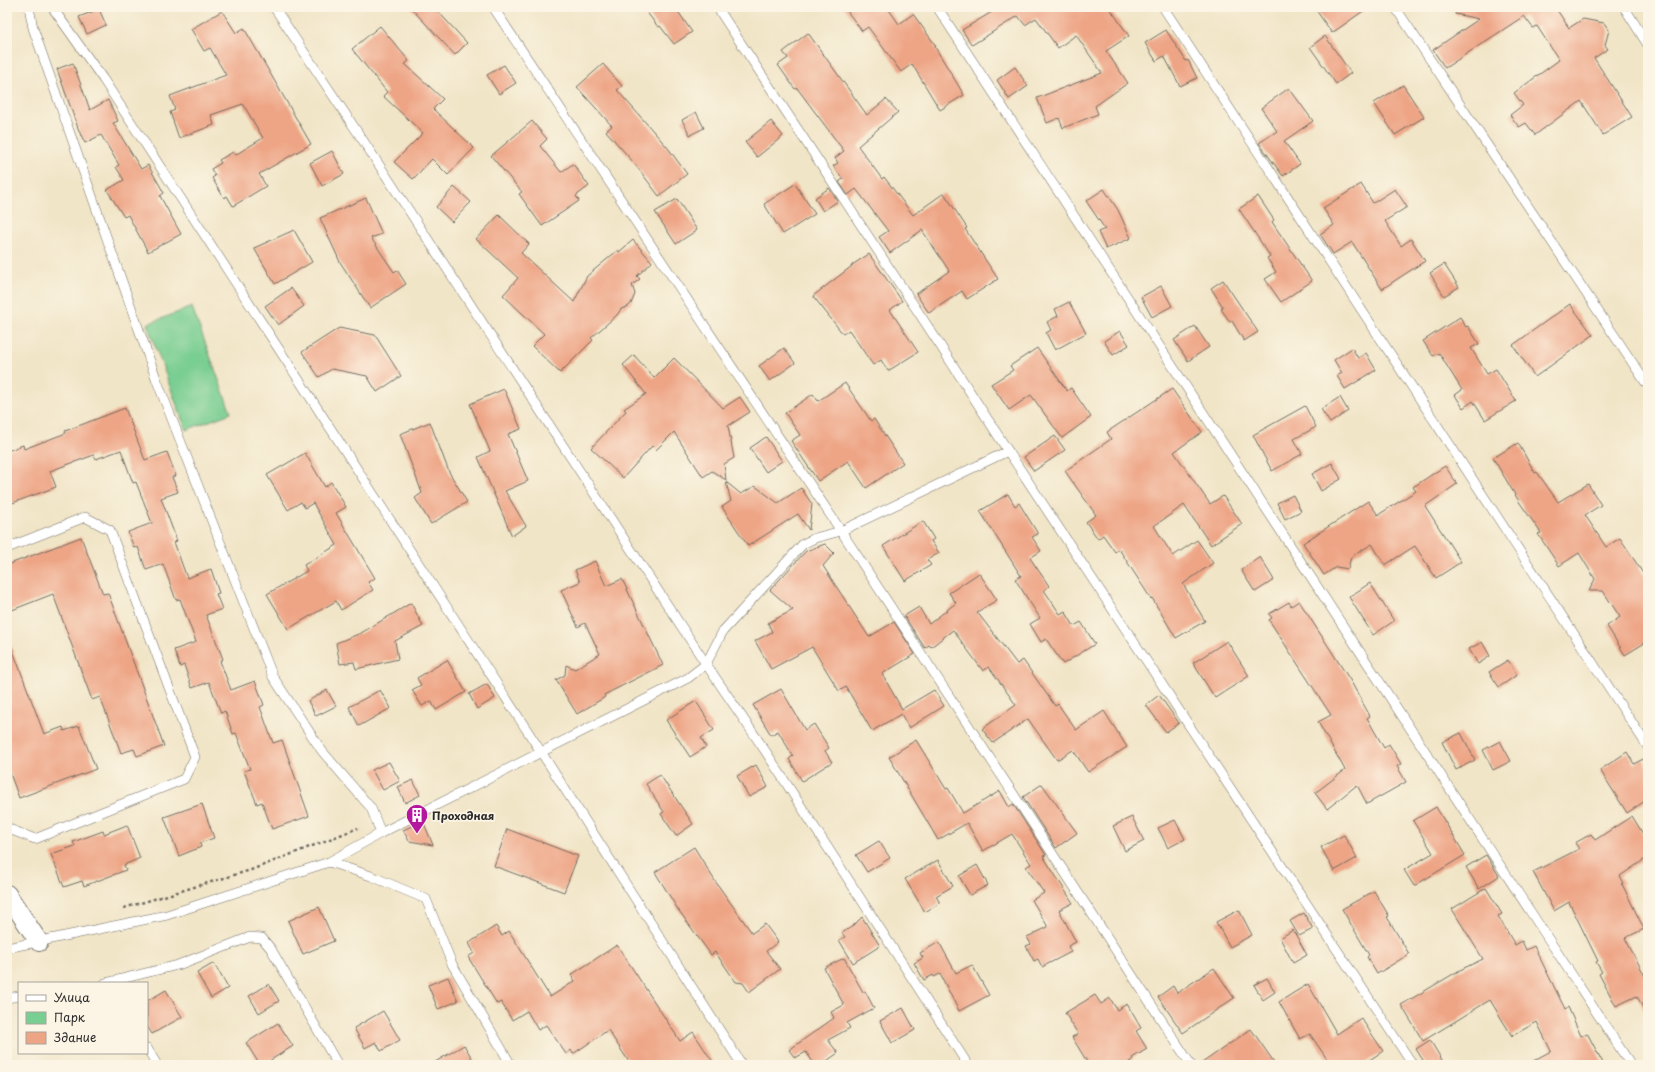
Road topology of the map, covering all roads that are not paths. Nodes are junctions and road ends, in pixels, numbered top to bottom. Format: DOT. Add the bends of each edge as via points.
graph roads {
  1 [pos="29,7"];
  2 [pos="52,7"];
  3 [pos="274,7"];
  4 [pos="493,7"];
  5 [pos="717,7"];
  6 [pos="937,7"];
  7 [pos="1163,7"];
  8 [pos="1395,7"];
  9 [pos="1624,7"];
  10 [pos="1648,45"];
  11 [pos="1648,386"];
  12 [pos="1008,451"];
  13 [pos="841,531"];
  14 [pos="7,548"];
  15 [pos="706,664"];
  16 [pos="1648,747"];
  17 [pos="540,753"];
  18 [pos="7,826"];
  19 [pos="381,833"];
  20 [pos="329,862"];
  21 [pos="7,894"];
  22 [pos="39,942"];
  23 [pos="7,948"];
  24 [pos="112,982"];
  25 [pos="18,996"];
  26 [pos="7,998"];
  27 [pos="148,1050"];
  28 [pos="157,1065"];
  29 [pos="338,1065"];
  30 [pos="511,1065"];
  31 [pos="742,1065"];
  32 [pos="968,1065"];
  33 [pos="1191,1065"];
  34 [pos="1413,1065"];
  35 [pos="1631,1065"];
  1 -- 19 [label="lane" via="33,28 157,381 273,677 322,751 372,808"];
  2 -- 17 [label="lane" via="103,79"];
  3 -- 15 [label="lane"];
  4 -- 13 [label="lane"];
  5 -- 12 [label="lane"];
  6 -- 35 [label="lane"];
  7 -- 16 [label="lane"];
  8 -- 11 [label="lane"];
  9 -- 10 [label="lane"];
  12 -- 13 [label="lane"];
  12 -- 34 [label="lane"];
  13 -- 15 [label="lane" via="803,544 723,631"];
  13 -- 33 [label="lane"];
  14 -- 18 [label="lane" via="85,517 110,530 195,757 184,779 35,839"];
  15 -- 17 [label="lane" via="688,678"];
  15 -- 32 [label="lane" via="766,752"];
  17 -- 19 [label="lane"];
  17 -- 31 [label="lane"];
  19 -- 20 [label="lane"];
  20 -- 22 [label="lane" via="167,916"];
  20 -- 30 [label="lane" via="426,899 452,964"];
  21 -- 22 [label="street"];
  22 -- 23 [label="lane"];
  24 -- 29 [label="lane" via="178,965 250,937 262,938 271,949"];
  25 -- 26 [label="lane"];
  27 -- 28 [label="lane"];
}
